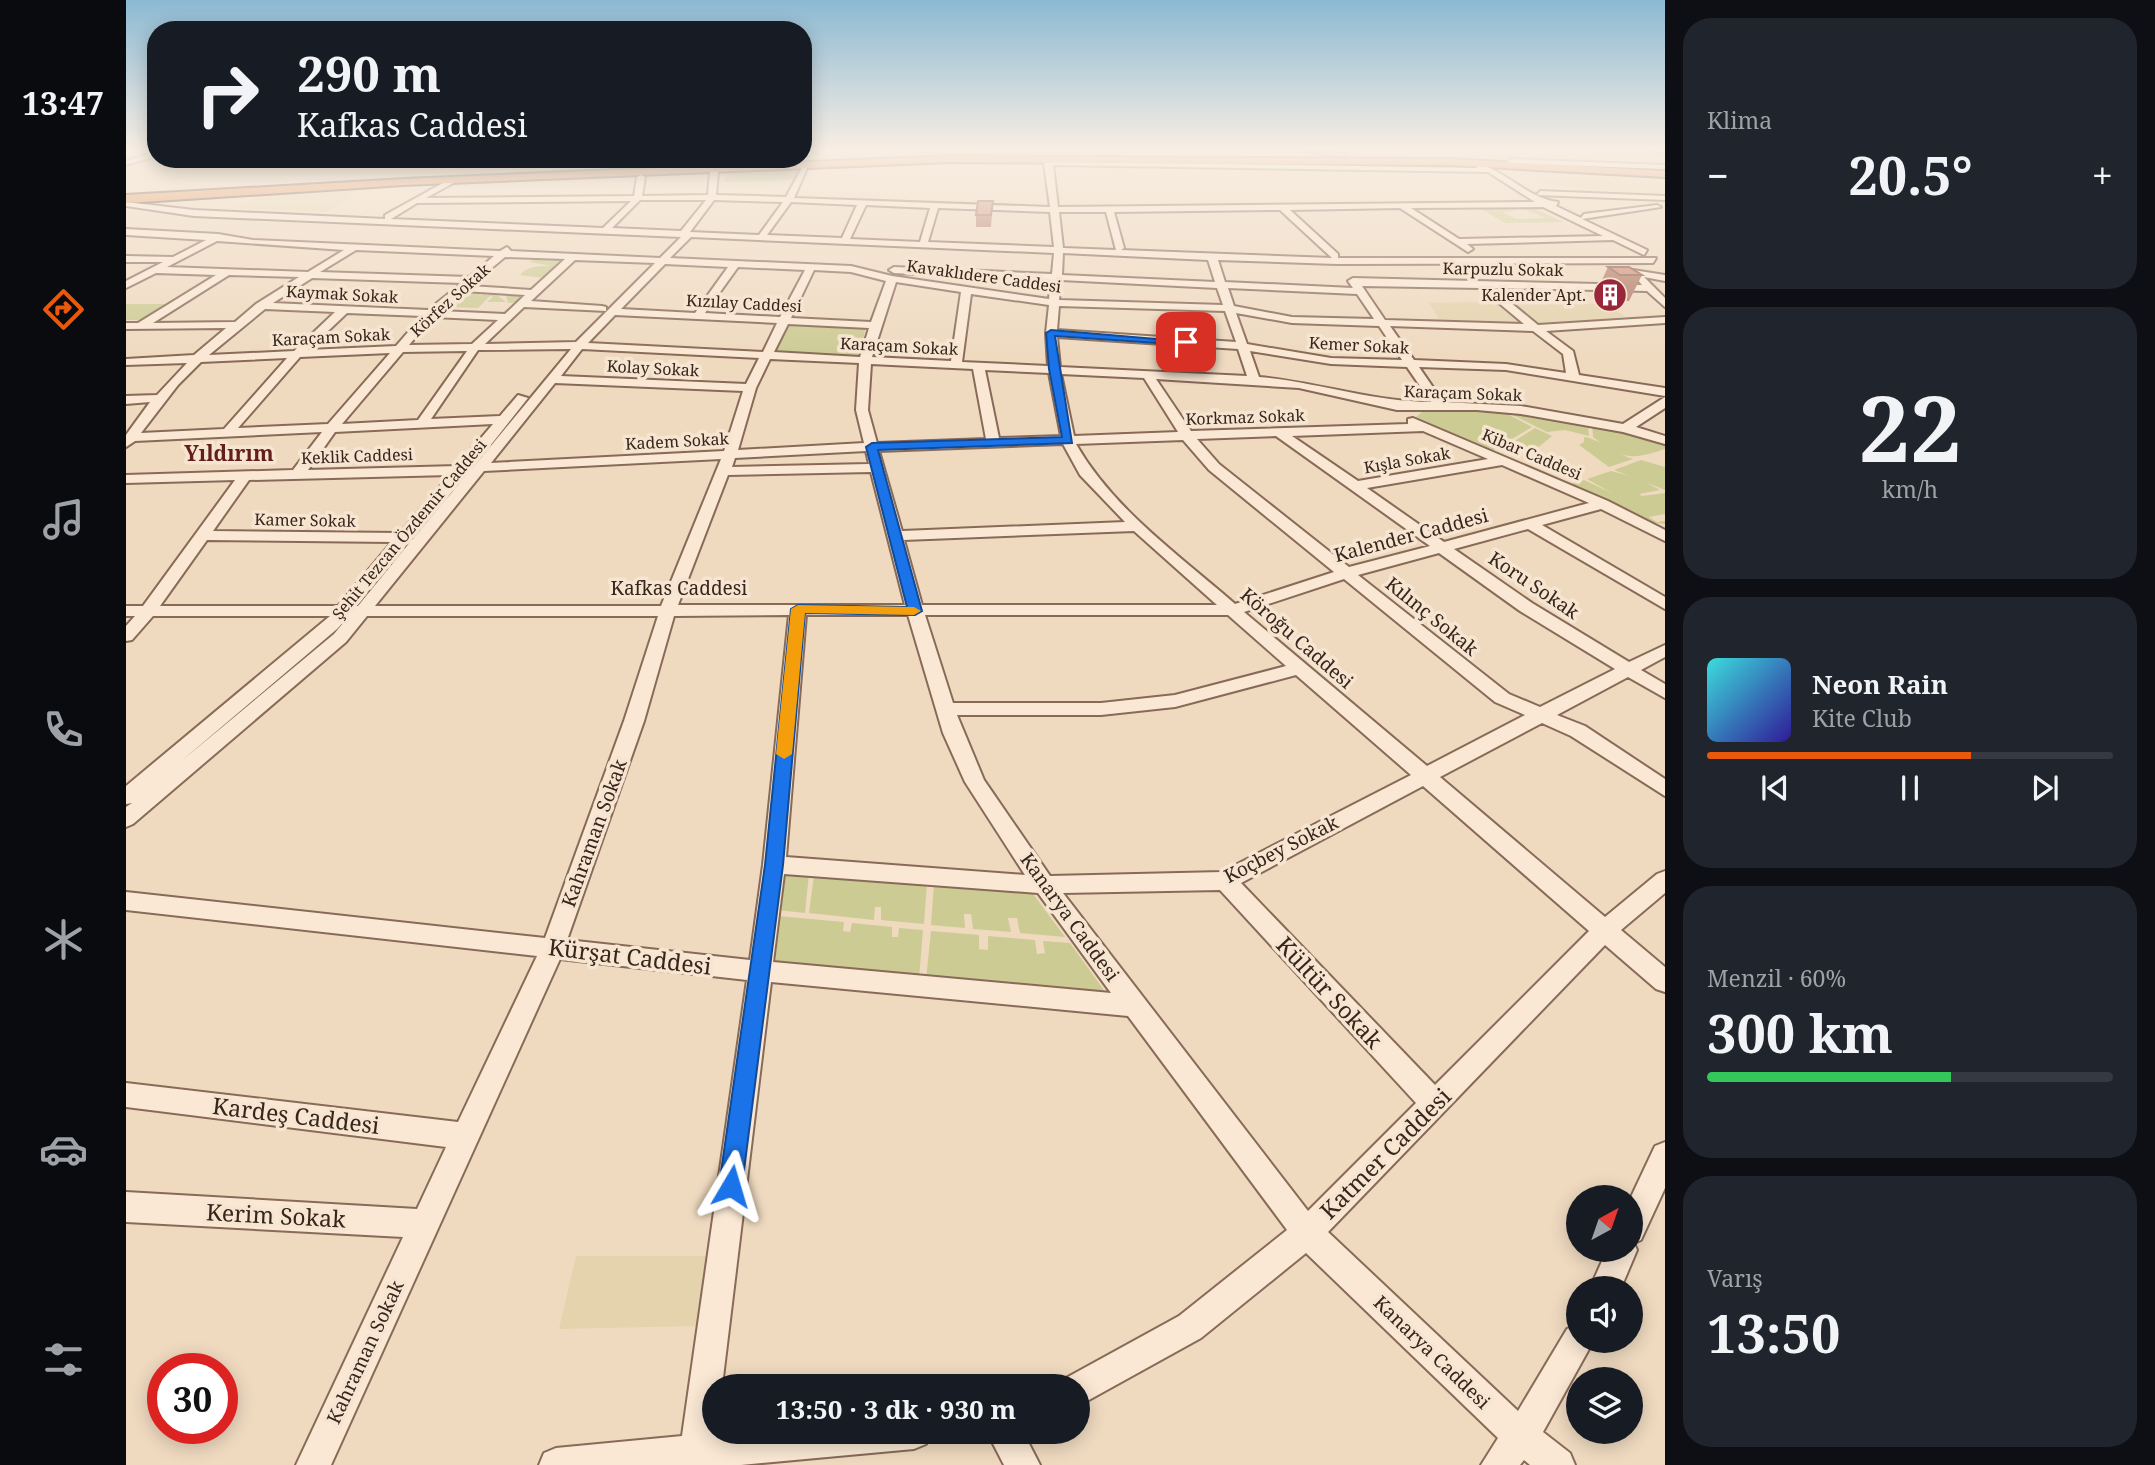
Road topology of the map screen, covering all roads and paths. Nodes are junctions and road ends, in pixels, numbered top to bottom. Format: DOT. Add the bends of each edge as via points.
graph roads {
  1 [pos="253,219"];
  2 [pos="393,219"];
  3 [pos="395,219"];
  4 [pos="509,219"];
  5 [pos="616,219"];
  6 [pos="694,219"];
  7 [pos="774,219"];
  8 [pos="854,219"];
  9 [pos="932,219"];
  10 [pos="1055,219"];
  11 [pos="1112,219"];
  12 [pos="1295,219"];
  13 [pos="1422,219"];
  14 [pos="1576,219"];
  15 [pos="1588,219"];
  16 [pos="607,228"];
  17 [pos="126,232"];
  18 [pos="682,234"];
  19 [pos="763,235"];
  20 [pos="215,238"];
  21 [pos="1615,238"];
  22 [pos="517,241"];
  23 [pos="1458,242"];
  24 [pos="928,243"];
  25 [pos="355,247"];
  26 [pos="1059,248"];
  27 [pos="1119,248"];
  28 [pos="1642,253"];
  29 [pos="835,254"];
  30 [pos="1478,255"];
  31 [pos="574,256"];
  32 [pos="1212,257"];
  33 [pos="1336,258"];
  34 [pos="126,259"];
  35 [pos="176,259"];
  36 [pos="1660,259"];
  37 [pos="656,260"];
  38 [pos="1524,260"];
  39 [pos="1610,260"];
  40 [pos="735,264"];
  41 [pos="1634,267"];
  42 [pos="851,269"];
  43 [pos="155,270"];
  44 [pos="227,272"];
  45 [pos="311,274"];
  46 [pos="900,275"];
  47 [pos="1665,278"];
  48 [pos="1056,279"];
  49 [pos="471,280"];
  50 [pos="1482,284"];
  51 [pos="126,285"];
  52 [pos="1219,285"];
  53 [pos="1553,285"];
  54 [pos="1357,287"];
  55 [pos="461,288"];
  56 [pos="1651,288"];
  57 [pos="966,290"];
  58 [pos="534,293"];
  59 [pos="1268,302"];
  60 [pos="1053,303"];
  61 [pos="522,304"];
  62 [pos="1665,304"];
  63 [pos="260,306"];
  64 [pos="1227,308"];
  65 [pos="345,310"];
  66 [pos="607,310"];
  67 [pos="430,314"];
  68 [pos="698,316"];
  69 [pos="508,317"];
  70 [pos="785,320"];
  71 [pos="1665,320"];
  72 [pos="1382,321"];
  73 [pos="234,325"];
  74 [pos="875,325"];
  75 [pos="126,326"];
  76 [pos="142,326"];
  77 [pos="1535,328"];
  78 [pos="1051,333"];
  79 [pos="573,345"];
  80 [pos="1241,346"];
  81 [pos="475,347"];
  82 [pos="398,349"];
  83 [pos="296,355"];
  84 [pos="766,355"];
  85 [pos="197,359"];
  86 [pos="866,360"];
  87 [pos="126,362"];
  88 [pos="1409,364"];
  89 [pos="956,365"];
  90 [pos="978,366"];
  91 [pos="1054,369"];
  92 [pos="1147,374"];
  93 [pos="1573,377"];
  94 [pos="555,379"];
  95 [pos="1254,380"];
  96 [pos="750,388"];
  97 [pos="1665,392"];
  98 [pos="160,398"];
  99 [pos="126,400"];
  100 [pos="1665,401"];
  101 [pos="1385,405"];
  102 [pos="1440,407"];
  103 [pos="1659,414"];
  104 [pos="504,420"];
  105 [pos="422,423"];
  106 [pos="332,427"];
  107 [pos="1423,427"];
  108 [pos="1625,428"];
  109 [pos="228,432"];
  110 [pos="1280,433"];
  111 [pos="1188,437"];
  112 [pos="128,440"];
  113 [pos="1068,440"];
  114 [pos="1665,440"];
  115 [pos="993,443"];
  116 [pos="875,458"];
  117 [pos="1504,461"];
  118 [pos="726,463"];
  119 [pos="484,467"];
  120 [pos="464,470"];
  121 [pos="297,475"];
  122 [pos="244,477"];
  123 [pos="126,479"];
  124 [pos="1356,486"];
  125 [pos="1603,504"];
  126 [pos="1530,524"];
  127 [pos="1138,526"];
  128 [pos="1662,532"];
  129 [pos="203,534"];
  130 [pos="897,536"];
  131 [pos="406,538"];
  132 [pos="1443,548"];
  133 [pos="1346,573"];
  134 [pos="1665,604"];
  135 [pos="668,609"];
  136 [pos="798,609"];
  137 [pos="149,610"];
  138 [pos="345,610"];
  139 [pos="366,610"];
  140 [pos="1232,610"];
  141 [pos="126,611"];
  142 [pos="915,611"];
  143 [pos="126,636"];
  144 [pos="1665,650"];
  145 [pos="1300,668"];
  146 [pos="1626,668"];
  147 [pos="1665,692"];
  148 [pos="945,709"];
  149 [pos="1539,714"];
  150 [pos="1424,775"];
  151 [pos="1665,789"];
  152 [pos="126,797"];
  153 [pos="126,819"];
  154 [pos="774,865"];
  155 [pos="1665,880"];
  156 [pos="1225,881"];
  157 [pos="1044,885"];
  158 [pos="126,901"];
  159 [pos="1604,931"];
  160 [pos="554,947"];
  161 [pos="758,971"];
  162 [pos="1665,982"];
  163 [pos="1135,1006"];
  164 [pos="126,1095"];
  165 [pos="1434,1103"];
  166 [pos="466,1136"];
  167 [pos="1665,1156"];
  168 [pos="1643,1204"];
  169 [pos="126,1207"];
  170 [pos="425,1224"];
  171 [pos="1307,1233"];
  172 [pos="1570,1353"];
  173 [pos="1090,1383"];
  174 [pos="1521,1437"];
  175 [pos="818,1444"];
  176 [pos="1011,1444"];
  177 [pos="699,1459"];
  178 [pos="313,1465"];
  179 [pos="556,1465"];
  180 [pos="1023,1465"];
  181 [pos="1498,1465"];
  182 [pos="1559,1465"];
  1 -- 20 [label="street"];
  2 -- 25 [label="street"];
  3 -- 22 [label="street"];
  4 -- 16 [label="street"];
  5 -- 16 [label="street"];
  6 -- 18 [label="street, Şehit Tezcan Özdemir Caddesi"];
  7 -- 19 [label="street"];
  8 -- 29 [label="street, Kahraman Sokak"];
  9 -- 24 [label="street"];
  10 -- 26 [label="street"];
  11 -- 27 [label="street"];
  12 -- 33 [label="street"];
  13 -- 23 [label="street"];
  14 -- 21 [label="street"];
  15 -- 36 [label="street"];
  16 -- 18 [label="street"];
  17 -- 20 [label="street, Kavaklıdere Caddesi"];
  18 -- 19 [label="street"];
  18 -- 22 [label="street"];
  18 -- 29 [label="street"];
  18 -- 37 [label="street, Şehit Tezcan Özdemir Caddesi"];
  19 -- 29 [label="street"];
  20 -- 25 [label="street, Kavaklıdere Caddesi"];
  20 -- 35 [label="street"];
  21 -- 23 [label="street"];
  21 -- 28 [label="street"];
  22 -- 25 [label="street, Kavaklıdere Caddesi"];
  22 -- 31 [label="street, Kavaklıdere Caddesi"];
  22 -- 49 [label="street, Körfez Sokak"];
  23 -- 30 [label="street"];
  24 -- 26 [label="street"];
  24 -- 29 [label="street"];
  24 -- 46 [label="street" via="924,263"];
  25 -- 45 [label="street"];
  26 -- 27 [label="street"];
  26 -- 32 [label="street"];
  26 -- 48 [label="street, Köroğu Caddesi"];
  27 -- 33 [label="street"];
  28 -- 30 [label="street"];
  28 -- 36 [label="street"];
  29 -- 40 [label="street, Kavaklıdere Caddesi"];
  29 -- 42 [label="street, Kavaklıdere Caddesi"];
  29 -- 70 [label="street, Kahraman Sokak"];
  30 -- 33 [label="street"];
  31 -- 37 [label="street, Kavaklıdere Caddesi"];
  31 -- 58 [label="street"];
  32 -- 33 [label="street"];
  32 -- 52 [label="street"];
  33 -- 38 [label="street"];
  33 -- 54 [label="street"];
  34 -- 35 [label="street"];
  35 -- 43 [label="street"];
  36 -- 39 [label="street"];
  36 -- 41 [label="street"];
  37 -- 40 [label="street, Kavaklıdere Caddesi"];
  37 -- 66 [label="street, Şehit Tezcan Özdemir Caddesi"];
  38 -- 39 [label="street"];
  38 -- 53 [label="street"];
  39 -- 41 [label="street"];
  40 -- 68 [label="street"];
  41 -- 47 [label="street"];
  41 -- 56 [label="street"];
  42 -- 46 [label="street, Kavaklıdere Caddesi"];
  42 -- 46 [label="street"];
  43 -- 44 [label="street"];
  43 -- 51 [label="street"];
  44 -- 45 [label="street"];
  44 -- 76 [label="street"];
  45 -- 49 [label="street"];
  45 -- 63 [label="street"];
  46 -- 48 [label="street"];
  46 -- 57 [label="street, Kavaklıdere Caddesi"];
  46 -- 74 [label="street, Kanarya Caddesi"];
  48 -- 52 [label="street"];
  48 -- 60 [label="street, Köroğu Caddesi"];
  49 -- 55 [label="street, Körfez Sokak"];
  50 -- 53 [label="street, Karpuzlu Sokak"];
  50 -- 54 [label="street, Karpuzlu Sokak"];
  50 -- 77 [label="street"];
  52 -- 59 [label="street"];
  52 -- 64 [label="street"];
  53 -- 56 [label="street, Karpuzlu Sokak"];
  54 -- 59 [label="street, Karpuzlu Sokak"];
  54 -- 72 [label="street"];
  55 -- 58 [label="street"];
  55 -- 67 [label="street, Körfez Sokak"];
  56 -- 62 [label="street"];
  57 -- 60 [label="street, Kavaklıdere Caddesi"];
  57 -- 89 [label="street"];
  58 -- 61 [label="street"];
  59 -- 64 [label="street, Kavaklıdere Caddesi"];
  59 -- 72 [label="street, Kavaklıdere Caddesi"];
  60 -- 64 [label="street, Kavaklıdere Caddesi"];
  60 -- 78 [label="street, Köroğu Caddesi"];
  61 -- 66 [label="street, Kızılay Caddesi"];
  61 -- 69 [label="street"];
  63 -- 65 [label="street, Kaymak Sokak"];
  63 -- 73 [label="street"];
  64 -- 80 [label="street"];
  65 -- 67 [label="street, Kaymak Sokak"];
  65 -- 83 [label="street"];
  66 -- 68 [label="street, Kızılay Caddesi"];
  66 -- 79 [label="street, Şehit Tezcan Özdemir Caddesi"];
  67 -- 69 [label="street, Kaymak Sokak"];
  67 -- 82 [label="street, Körfez Sokak"];
  68 -- 70 [label="street, Kızılay Caddesi"];
  69 -- 81 [label="street"];
  70 -- 74 [label="street, Kızılay Caddesi"];
  70 -- 84 [label="street, Kahraman Sokak"];
  71 -- 77 [label="street, Kavaklıdere Caddesi"];
  72 -- 77 [label="street, Kavaklıdere Caddesi"];
  72 -- 88 [label="street"];
  73 -- 76 [label="street"];
  73 -- 85 [label="street"];
  74 -- 86 [label="street, Kanarya Caddesi"];
  75 -- 76 [label="street"];
  77 -- 93 [label="street" via="1569,353"];
  78 -- 80 [label="street, Kemer Sokak"];
  78 -- 91 [label="street, Köroğu Caddesi"];
  79 -- 81 [label="street, Karaçam Sokak"];
  79 -- 84 [label="street, Karaçam Sokak"];
  79 -- 94 [label="street, Şehit Tezcan Özdemir Caddesi"];
  79 -- 104 [label="street, Şehit Tezcan Özdemir Caddesi"];
  80 -- 88 [label="street, Kemer Sokak" via="1319,359"];
  80 -- 95 [label="street"];
  81 -- 82 [label="street, Karaçam Sokak"];
  81 -- 105 [label="street"];
  82 -- 83 [label="street, Karaçam Sokak"];
  82 -- 106 [label="street, Körfez Sokak"];
  83 -- 85 [label="street, Karaçam Sokak"];
  83 -- 109 [label="street"];
  84 -- 86 [label="street, Karaçam Sokak"];
  84 -- 96 [label="street, Kahraman Sokak"];
  85 -- 87 [label="street, Karaçam Sokak"];
  85 -- 98 [label="street"];
  86 -- 89 [label="street, Karaçam Sokak"];
  86 -- 116 [label="street, Kanarya Caddesi" via="861,395"];
  88 -- 93 [label="street, Kemer Sokak" via="1506,367"];
  88 -- 102 [label="street"];
  89 -- 90 [label="street, Karaçam Sokak"];
  90 -- 91 [label="street, Karaçam Sokak"];
  90 -- 115 [label="street"];
  91 -- 92 [label="street, Karaçam Sokak"];
  91 -- 113 [label="street, Köroğu Caddesi"];
  92 -- 95 [label="street, Karaçam Sokak"];
  92 -- 111 [label="street, Kılınç Sokak"];
  93 -- 97 [label="street, Kemer Sokak"];
  94 -- 96 [label="street, Kolay Sokak"];
  94 -- 119 [label="street, Şehit Tezcan Özdemir Caddesi"];
  95 -- 101 [label="street, Karaçam Sokak" via="1300,384"];
  96 -- 118 [label="street, Kahraman Sokak"];
  98 -- 99 [label="street"];
  98 -- 112 [label="street"];
  100 -- 103 [label="street"];
  101 -- 102 [label="street, Karaçam Sokak"];
  101 -- 107 [label="street, Kibar Caddesi"];
  102 -- 108 [label="street, Karaçam Sokak" via="1509,409"];
  103 -- 108 [label="street"];
  104 -- 105 [label="street"];
  104 -- 120 [label="street, Şehit Tezcan Özdemir Caddesi"];
  105 -- 106 [label="street"];
  106 -- 109 [label="street"];
  106 -- 121 [label="street, Körfez Sokak"];
  107 -- 110 [label="street, Korkmaz Sokak"];
  107 -- 117 [label="street, Kibar Caddesi"];
  108 -- 114 [label="street, Karaçam Sokak"];
  109 -- 112 [label="street"];
  110 -- 111 [label="street, Korkmaz Sokak"];
  110 -- 124 [label="street, Koru Sokak"];
  111 -- 113 [label="street, Korkmaz Sokak"];
  111 -- 133 [label="street, Kılınç Sokak" via="1235,485"];
  113 -- 115 [label="street, Korkmaz Sokak"];
  113 -- 127 [label="street, Köroğu Caddesi" via="1097,487"];
  115 -- 116 [label="street, Korkmaz Sokak"];
  116 -- 118 [label="street"];
  116 -- 118 [label="street, Kadem Sokak"];
  116 -- 130 [label="street, Kanarya Caddesi"];
  117 -- 124 [label="street, Kışla Sokak"];
  117 -- 125 [label="street, Kibar Caddesi"];
  118 -- 119 [label="street, Kadem Sokak"];
  118 -- 135 [label="street, Kahraman Sokak"];
  119 -- 139 [label="street, Şehit Tezcan Özdemir Caddesi"];
  120 -- 121 [label="street, Keklik Caddesi"];
  120 -- 131 [label="street, Şehit Tezcan Özdemir Caddesi"];
  121 -- 122 [label="street, Keklik Caddesi"];
  122 -- 123 [label="street, Keklik Caddesi"];
  122 -- 129 [label="street"];
  124 -- 132 [label="street, Koru Sokak"];
  125 -- 126 [label="street, Kalender Caddesi"];
  125 -- 128 [label="street, Kibar Caddesi"];
  126 -- 132 [label="street, Kalender Caddesi"];
  126 -- 134 [label="street"];
  127 -- 130 [label="street"];
  127 -- 140 [label="street, Köroğu Caddesi"];
  129 -- 131 [label="street, Kamer Sokak"];
  129 -- 137 [label="street"];
  130 -- 142 [label="street, Kanarya Caddesi"];
  131 -- 138 [label="street, Şehit Tezcan Özdemir Caddesi"];
  132 -- 133 [label="street, Kalender Caddesi"];
  132 -- 146 [label="street, Koru Sokak" via="1526,607"];
  133 -- 140 [label="street, Kalender Caddesi"];
  133 -- 149 [label="street, Kılınç Sokak" via="1502,698"];
  135 -- 136 [label="street, Kafkas Caddesi"];
  135 -- 139 [label="street, Kafkas Caddesi"];
  135 -- 160 [label="street, Kahraman Sokak" via="634,721"];
  136 -- 142 [label="street, Kafkas Caddesi"];
  136 -- 154 [label="street"];
  137 -- 138 [label="street, Kafkas Caddesi"];
  137 -- 141 [label="street, Kafkas Caddesi"];
  137 -- 143 [label="street"];
  138 -- 139 [label="street, Kafkas Caddesi"];
  138 -- 152 [label="street, Şehit Tezcan Özdemir Caddesi" via="319,637"];
  139 -- 153 [label="street, Şehit Tezcan Özdemir Caddesi" via="340,638"];
  140 -- 142 [label="street, Kafkas Caddesi"];
  140 -- 145 [label="street, Köroğu Caddesi"];
  142 -- 148 [label="street, Kanarya Caddesi"];
  144 -- 146 [label="street, Koçbey Sokak"];
  145 -- 148 [label="street" via="1208,695 1156,703 1101,709"];
  145 -- 150 [label="street, Köroğu Caddesi"];
  146 -- 147 [label="street, Koru Sokak"];
  146 -- 149 [label="street, Koçbey Sokak"];
  148 -- 157 [label="street, Kanarya Caddesi" via="975,782"];
  149 -- 150 [label="street, Koçbey Sokak"];
  149 -- 151 [label="street, Kılınç Sokak" via="1578,731"];
  150 -- 156 [label="street, Koçbey Sokak"];
  150 -- 159 [label="street, Köroğu Caddesi"];
  154 -- 157 [label="street, Koçbey Sokak"];
  154 -- 161 [label="street"];
  155 -- 159 [label="street, Katmer Caddesi"];
  156 -- 157 [label="street, Koçbey Sokak"];
  156 -- 165 [label="street, Kültür Sokak"];
  157 -- 163 [label="street, Kanarya Caddesi"];
  158 -- 160 [label="street, Kürşat Caddesi"];
  159 -- 162 [label="street, Köroğu Caddesi"];
  159 -- 165 [label="street, Katmer Caddesi"];
  160 -- 161 [label="street, Kürşat Caddesi"];
  160 -- 166 [label="street, Kahraman Sokak"];
  161 -- 163 [label="street, Kürşat Caddesi"];
  161 -- 177 [label="street"];
  163 -- 171 [label="street, Kanarya Caddesi"];
  164 -- 166 [label="street, Kardeş Caddesi"];
  165 -- 171 [label="street, Katmer Caddesi"];
  166 -- 170 [label="street, Kahraman Sokak"];
  167 -- 168 [label="street"];
  169 -- 170 [label="street, Kerim Sokak"];
  170 -- 178 [label="street, Kahraman Sokak"];
  171 -- 173 [label="street, Katmer Caddesi" via="1190,1327"];
  171 -- 174 [label="street, Kanarya Caddesi"];
  172 -- 174 [label="street"];
  174 -- 181 [label="street"];
  174 -- 182 [label="street, Kanarya Caddesi"];
  175 -- 177 [label="street"];
  176 -- 180 [label="street"];
  177 -- 179 [label="street"];
}
